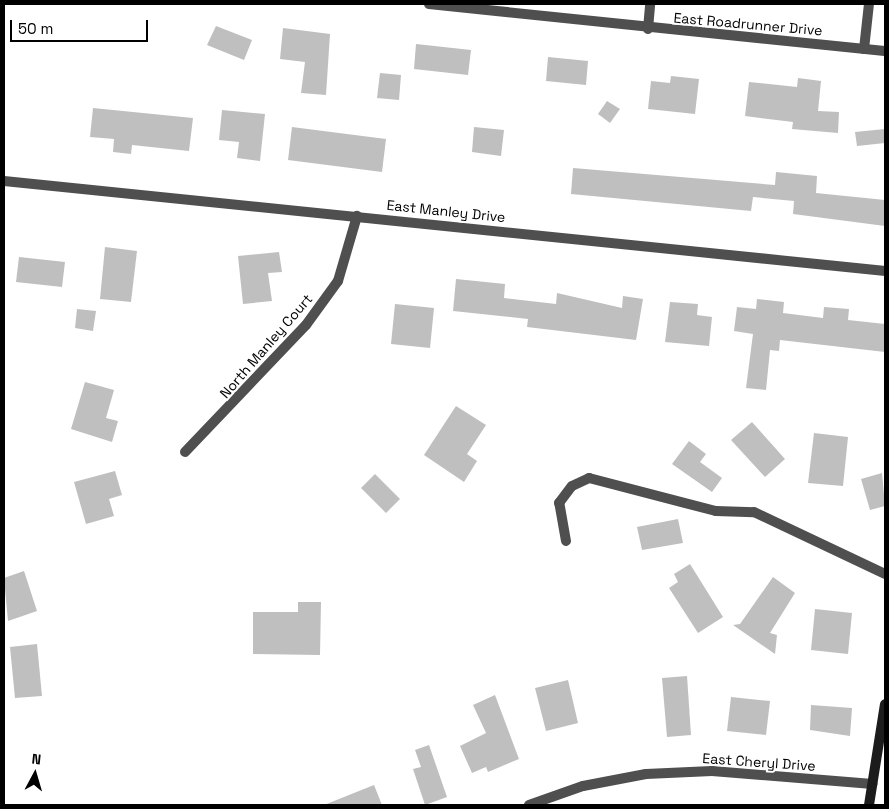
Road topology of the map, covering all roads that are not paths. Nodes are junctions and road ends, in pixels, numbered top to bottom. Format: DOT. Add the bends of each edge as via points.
graph roads {
  1 [pos="429,4"];
  2 [pos="650,4"];
  3 [pos="869,4"];
  4 [pos="648,29"];
  5 [pos="864,48"];
  6 [pos="885,51"];
  7 [pos="4,182"];
  8 [pos="357,216"];
  9 [pos="885,271"];
  10 [pos="185,452"];
  11 [pos="566,541"];
  12 [pos="885,574"];
  13 [pos="885,704"];
  14 [pos="872,784"];
  15 [pos="529,805"];
  16 [pos="869,805"];
  1 -- 4 [label="street, East Roadrunner Drive"];
  2 -- 4 [label="street"];
  3 -- 5 [label="street"];
  4 -- 5 [label="street, East Roadrunner Drive"];
  5 -- 6 [label="street, East Roadrunner Drive"];
  7 -- 8 [label="street, East Manley Drive"];
  8 -- 9 [label="street, East Manley Drive"];
  8 -- 10 [label="street, North Manley Court" via="338,281 306,325"];
  11 -- 12 [label="street" via="559,504 572,486 589,478 716,511 754,512"];
  13 -- 14 [label="street"];
  14 -- 15 [label="street, East Cheryl Drive" via="712,770 646,774 583,786"];
  14 -- 16 [label="street"];
}
